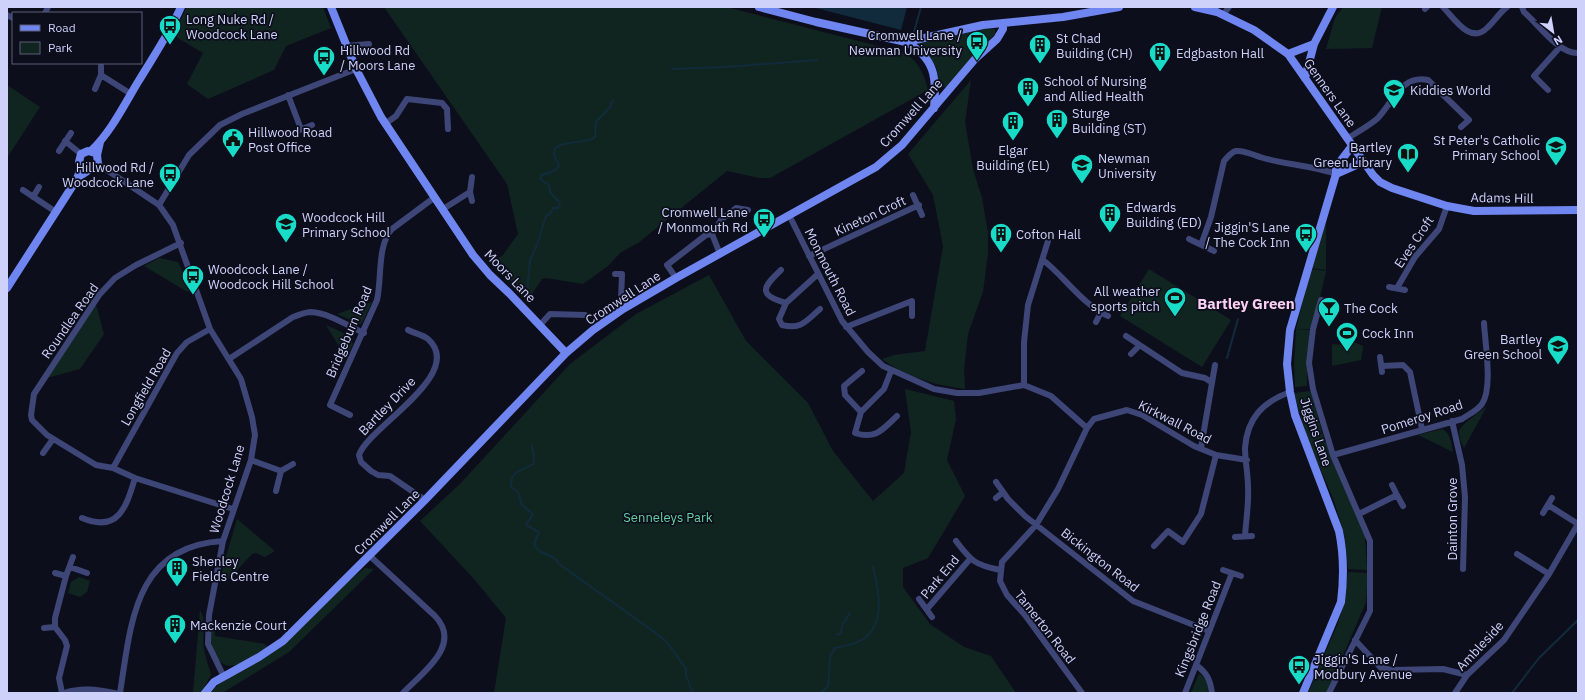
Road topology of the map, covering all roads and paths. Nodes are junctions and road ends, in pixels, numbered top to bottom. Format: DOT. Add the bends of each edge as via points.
graph roads {
  1 [pos="181,7"];
  2 [pos="331,7"];
  3 [pos="759,7"];
  4 [pos="1119,7"];
  5 [pos="1195,7"];
  6 [pos="1229,7"];
  7 [pos="1333,7"];
  8 [pos="1443,7"];
  9 [pos="1507,7"];
  10 [pos="1522,7"];
  11 [pos="1223,15"];
  12 [pos="1003,23"];
  13 [pos="906,42"];
  14 [pos="368,44"];
  15 [pos="1314,44"];
  16 [pos="346,46"];
  17 [pos="1560,47"];
  18 [pos="1578,53"];
  19 [pos="1288,54"];
  20 [pos="101,66"];
  21 [pos="356,69"];
  22 [pos="100,75"];
  23 [pos="1305,78"];
  24 [pos="95,89"];
  25 [pos="1548,90"];
  26 [pos="131,94"];
  27 [pos="288,95"];
  28 [pos="934,108"];
  29 [pos="385,124"];
  30 [pos="312,125"];
  31 [pos="1461,127"];
  32 [pos="301,129"];
  33 [pos="448,129"];
  34 [pos="71,133"];
  35 [pos="290,134"];
  36 [pos="1347,139"];
  37 [pos="66,141"];
  38 [pos="1352,146"];
  39 [pos="59,150"];
  40 [pos="94,153"];
  41 [pos="81,154"];
  42 [pos="1363,162"];
  43 [pos="98,164"];
  44 [pos="85,168"];
  45 [pos="1336,174"];
  46 [pos="472,177"];
  47 [pos="39,187"];
  48 [pos="23,190"];
  49 [pos="470,192"];
  50 [pos="913,195"];
  51 [pos="34,197"];
  52 [pos="435,198"];
  53 [pos="472,202"];
  54 [pos="159,205"];
  55 [pos="919,205"];
  56 [pos="1447,206"];
  57 [pos="443,209"];
  58 [pos="748,210"];
  59 [pos="1578,210"];
  60 [pos="56,212"];
  61 [pos="789,215"];
  62 [pos="922,215"];
  63 [pos="712,234"];
  64 [pos="1189,239"];
  65 [pos="1048,241"];
  66 [pos="181,243"];
  67 [pos="1201,245"];
  68 [pos="1214,251"];
  69 [pos="720,254"];
  70 [pos="809,256"];
  71 [pos="1043,260"];
  72 [pos="781,270"];
  73 [pos="615,274"];
  74 [pos="818,274"];
  75 [pos="676,278"];
  76 [pos="1389,287"];
  77 [pos="7,288"];
  78 [pos="1397,288"];
  79 [pos="1405,290"];
  80 [pos="1321,300"];
  81 [pos="786,303"];
  82 [pos="623,309"];
  83 [pos="820,309"];
  84 [pos="1101,312"];
  85 [pos="585,315"];
  86 [pos="912,316"];
  87 [pos="1108,316"];
  88 [pos="1096,322"];
  89 [pos="1484,323"];
  90 [pos="540,325"];
  91 [pos="846,327"];
  92 [pos="210,329"];
  93 [pos="408,330"];
  94 [pos="364,333"];
  95 [pos="1126,336"];
  96 [pos="1139,346"];
  97 [pos="566,353"];
  98 [pos="1131,354"];
  99 [pos="1380,357"];
  100 [pos="229,359"];
  101 [pos="1215,365"];
  102 [pos="862,370"];
  103 [pos="891,371"];
  104 [pos="1211,382"];
  105 [pos="1024,385"];
  106 [pos="1290,392"];
  107 [pos="861,412"];
  108 [pos="350,415"];
  109 [pos="896,416"];
  110 [pos="1452,421"];
  111 [pos="1087,428"];
  112 [pos="1422,429"];
  113 [pos="53,439"];
  114 [pos="1201,448"];
  115 [pos="43,453"];
  116 [pos="1216,455"];
  117 [pos="1333,455"];
  118 [pos="251,460"];
  119 [pos="1246,460"];
  120 [pos="293,464"];
  121 [pos="113,468"];
  122 [pos="281,471"];
  123 [pos="135,478"];
  124 [pos="996,482"];
  125 [pos="1392,485"];
  126 [pos="276,491"];
  127 [pos="1003,492"];
  128 [pos="1398,495"];
  129 [pos="996,498"];
  130 [pos="1552,498"];
  131 [pos="425,500"];
  132 [pos="1548,505"];
  133 [pos="1403,506"];
  134 [pos="233,509"];
  135 [pos="1543,513"];
  136 [pos="1359,514"];
  137 [pos="82,518"];
  138 [pos="1578,524"];
  139 [pos="1036,525"];
  140 [pos="1245,536"];
  141 [pos="1252,536"];
  142 [pos="1235,537"];
  143 [pos="223,541"];
  144 [pos="956,541"];
  145 [pos="1154,546"];
  146 [pos="1517,554"];
  147 [pos="370,556"];
  148 [pos="73,557"];
  149 [pos="970,559"];
  150 [pos="70,567"];
  151 [pos="1000,570"];
  152 [pos="1223,570"];
  153 [pos="1463,570"];
  154 [pos="55,573"];
  155 [pos="87,573"];
  156 [pos="1232,573"];
  157 [pos="1549,574"];
  158 [pos="66,576"];
  159 [pos="1241,576"];
  160 [pos="918,599"];
  161 [pos="927,609"];
  162 [pos="932,617"];
  163 [pos="55,627"];
  164 [pos="44,628"];
  165 [pos="1209,631"];
  166 [pos="1355,640"];
  167 [pos="1196,665"];
  168 [pos="1467,675"];
  169 [pos="224,677"];
  170 [pos="63,693"];
  171 [pos="115,693"];
  172 [pos="120,693"];
  173 [pos="205,693"];
  174 [pos="403,693"];
  175 [pos="1082,693"];
  176 [pos="1185,693"];
  177 [pos="1212,693"];
  178 [pos="1303,693"];
  179 [pos="1329,693"];
  180 [pos="1455,693"];
  1 -- 26 [label="street" via="170,32"];
  2 -- 16 [label="street, Moors Lane"];
  3 -- 13 [label="street"];
  4 -- 12 [label="street" via="1063,17"];
  5 -- 11 [label="street, Genners Lane"];
  6 -- 11 [label="street"];
  7 -- 15 [label="street"];
  8 -- 9 [label="street" via="1466,32 1472,34 1486,30"];
  10 -- 17 [label="street"];
  11 -- 19 [label="street, Genners Lane" via="1254,30"];
  12 -- 13 [label="street"];
  12 -- 28 [label="street, Cromwell Lane" via="1003,29 997,39 975,59"];
  13 -- 28 [label="street" via="919,51 932,67 936,89"];
  14 -- 16 [label="street"];
  15 -- 19 [label="street, Genners Lane"];
  15 -- 23 [label="street"];
  16 -- 21 [label="street, Moors Lane"];
  17 -- 18 [label="street" via="1571,53"];
  17 -- 25 [label="street" via="1534,76"];
  19 -- 23 [label="street, Genners Lane"];
  20 -- 22 [label="street"];
  21 -- 27 [label="street"];
  21 -- 29 [label="street, Moors Lane"];
  22 -- 24 [label="street"];
  22 -- 26 [label="street"];
  23 -- 36 [label="street, Genners Lane"];
  26 -- 40 [label="street"];
  27 -- 32 [label="street"];
  27 -- 54 [label="street" via="220,125 189,155"];
  28 -- 61 [label="street, Cromwell Lane" via="902,145 876,166"];
  29 -- 33 [label="street" via="396,116 407,99 442,103 447,109"];
  29 -- 52 [label="street, Moors Lane"];
  30 -- 32 [label="street"];
  31 -- 36 [label="street" via="1468,120 1428,80 1419,78 1402,87 1377,118"];
  32 -- 35 [label="street"];
  34 -- 37 [label="street"];
  36 -- 38 [label="street, Genners Lane"];
  37 -- 39 [label="street"];
  37 -- 41 [label="street"];
  38 -- 42 [label="street, Adams Hill"];
  38 -- 45 [label="street, Jiggins Lane" via="1336,167"];
  40 -- 41 [label="street" via="85,151"];
  40 -- 43 [label="street"];
  41 -- 44 [label="street" via="79,160"];
  42 -- 45 [label="street"];
  42 -- 56 [label="street, Adams Hill" via="1380,182"];
  43 -- 44 [label="street" via="94,169"];
  43 -- 54 [label="street, Woodcock Lane"];
  44 -- 60 [label="street"];
  45 -- 67 [label="street" via="1326,170 1287,165 1236,151 1224,161 1211,217"];
  45 -- 106 [label="street, Jiggins Lane" via="1290,330 1287,364"];
  46 -- 49 [label="street"];
  47 -- 51 [label="street"];
  48 -- 51 [label="street"];
  49 -- 53 [label="street"];
  49 -- 57 [label="street"];
  50 -- 55 [label="street, Kineton Croft"];
  51 -- 60 [label="street"];
  52 -- 57 [label="street, Moors Lane"];
  52 -- 94 [label="street, Bridgeburn Road" via="387,234 382,249 377,300"];
  54 -- 66 [label="street, Woodcock Lane" via="174,226"];
  55 -- 62 [label="street, Kineton Croft"];
  55 -- 70 [label="street, Kineton Croft"];
  56 -- 59 [label="street, Adams Hill" via="1492,212"];
  56 -- 78 [label="street, Eves Croft" via="1439,229 1415,257"];
  57 -- 90 [label="street, Moors Lane" via="473,255"];
  58 -- 63 [label="street" via="736,208 721,220"];
  60 -- 77 [label="street"];
  61 -- 69 [label="street, Cromwell Lane"];
  61 -- 70 [label="street, Monmouth Road"];
  63 -- 69 [label="street"];
  63 -- 75 [label="street" via="695,242 667,265"];
  64 -- 67 [label="street"];
  65 -- 71 [label="street"];
  66 -- 92 [label="street, Woodcock Lane"];
  66 -- 113 [label="street, Roundlea Road" via="115,278 99,295 40,384 32,399 32,420"];
  67 -- 68 [label="street"];
  69 -- 75 [label="street, Cromwell Lane"];
  70 -- 74 [label="street, Monmouth Road"];
  71 -- 84 [label="street" via="1059,273 1079,296"];
  71 -- 105 [label="street" via="1028,305 1024,342"];
  72 -- 81 [label="street" via="765,289 773,300"];
  73 -- 82 [label="street" via="622,274"];
  74 -- 81 [label="street"];
  74 -- 91 [label="street, Monmouth Road"];
  75 -- 82 [label="street, Cromwell Lane"];
  76 -- 78 [label="street, Eves Croft"];
  78 -- 79 [label="street, Eves Croft"];
  80 -- 117 [label="street, Jiggins Lane" via="1313,329 1309,363 1312,389"];
  81 -- 83 [label="street" via="779,319 782,325 793,328 801,326"];
  82 -- 97 [label="street, Cromwell Lane"];
  84 -- 87 [label="street"];
  84 -- 88 [label="street"];
  85 -- 90 [label="street" via="550,314"];
  86 -- 91 [label="street" via="912,301"];
  89 -- 110 [label="street, Pomeroy Road" via="1487,385 1485,397 1475,410 1462,419"];
  90 -- 97 [label="street, Moors Lane"];
  91 -- 103 [label="street, Monmouth Road" via="873,357"];
  92 -- 100 [label="street, Woodcock Lane"];
  92 -- 121 [label="street, Longfield Road" via="187,342 177,353"];
  93 -- 131 [label="street, Bartley Drive" via="428,340 434,348 437,364 433,374 404,408 366,444 359,456 371,471 378,475 390,476"];
  94 -- 100 [label="street" via="327,316 312,312 304,313 293,317"];
  94 -- 108 [label="street, Bridgeburn Road" via="330,404"];
  95 -- 96 [label="street"];
  96 -- 98 [label="street"];
  96 -- 104 [label="street" via="1182,373 1205,378"];
  97 -- 131 [label="street, Cromwell Lane"];
  99 -- 112 [label="street" via="1382,369 1402,365 1410,372"];
  100 -- 118 [label="street, Woodcock Lane" via="240,379 252,417 255,435"];
  101 -- 104 [label="street"];
  102 -- 107 [label="street" via="844,386 845,395"];
  103 -- 105 [label="street, Monmouth Road" via="934,388 957,393 979,393"];
  103 -- 107 [label="street" via="884,390"];
  104 -- 114 [label="street"];
  105 -- 111 [label="street" via="1051,396"];
  106 -- 119 [label="street" via="1263,406 1252,420 1247,437"];
  106 -- 178 [label="street, Jiggins Lane" via="1295,415 1339,531 1344,570 1341,602"];
  107 -- 109 [label="street" via="856,433 862,435 871,436 880,432"];
  110 -- 112 [label="street, Pomeroy Road"];
  110 -- 153 [label="street, Dainton Grove" via="1462,465 1465,497"];
  111 -- 114 [label="street, Kirkwall Road" via="1094,419 1127,410 1142,415"];
  111 -- 139 [label="street, Kirkwall Road" via="1062,483"];
  112 -- 117 [label="street, Pomeroy Road"];
  113 -- 115 [label="street"];
  113 -- 121 [label="street, Roundlea Road" via="96,465"];
  114 -- 116 [label="street, Kirkwall Road"];
  116 -- 119 [label="street, Kirkwall Road"];
  116 -- 145 [label="street" via="1201,514 1183,542 1168,531"];
  117 -- 136 [label="street, Jiggins Lane"];
  118 -- 122 [label="street"];
  118 -- 134 [label="street, Woodcock Lane"];
  119 -- 140 [label="street" via="1248,494"];
  120 -- 122 [label="street"];
  121 -- 123 [label="street, Roundlea Road"];
  122 -- 126 [label="street"];
  123 -- 134 [label="street, Roundlea Road"];
  123 -- 137 [label="street" via="128,503 114,518 105,524 93,523"];
  124 -- 127 [label="street, Bickington Road"];
  125 -- 128 [label="street"];
  127 -- 129 [label="street"];
  127 -- 139 [label="street, Bickington Road"];
  128 -- 133 [label="street"];
  128 -- 136 [label="street"];
  130 -- 132 [label="street"];
  131 -- 147 [label="street, Cromwell Lane"];
  132 -- 135 [label="street"];
  132 -- 138 [label="street"];
  134 -- 143 [label="street, Woodcock Lane"];
  136 -- 166 [label="street, Jiggins Lane" via="1370,541 1370,611"];
  138 -- 157 [label="street, Ambleside"];
  139 -- 151 [label="street" via="1002,562"];
  139 -- 165 [label="street, Bickington Road" via="1133,601"];
  140 -- 141 [label="street"];
  140 -- 142 [label="street"];
  143 -- 169 [label="street, Woodcock Lane" via="209,615 208,644"];
  143 -- 172 [label="street" via="188,546 163,564 150,578 140,595 133,617"];
  144 -- 149 [label="street"];
  146 -- 157 [label="street"];
  147 -- 169 [label="street, Cromwell Lane" via="283,641 259,658"];
  147 -- 174 [label="street" via="440,621 444,632 444,647 438,657"];
  148 -- 150 [label="street"];
  149 -- 151 [label="street"];
  149 -- 161 [label="street, Park End"];
  150 -- 155 [label="street"];
  150 -- 158 [label="street"];
  151 -- 175 [label="street, Tamerton Road" via="1000,581 1007,595 1025,615"];
  152 -- 156 [label="street, Kingsbridge Road"];
  154 -- 158 [label="street"];
  156 -- 159 [label="street, Kingsbridge Road"];
  156 -- 165 [label="street, Kingsbridge Road"];
  157 -- 168 [label="street, Ambleside" via="1504,640"];
  158 -- 163 [label="street"];
  160 -- 161 [label="street, Park End"];
  161 -- 162 [label="street, Park End"];
  163 -- 164 [label="street"];
  163 -- 170 [label="street" via="66,640 67,646 59,678"];
  165 -- 167 [label="street, Kingsbridge Road"];
  166 -- 168 [label="street" via="1381,668 1443,669"];
  166 -- 179 [label="street, Jiggins Lane"];
  167 -- 176 [label="street, Kingsbridge Road"];
  167 -- 177 [label="street" via="1206,672"];
  168 -- 180 [label="street, Ambleside"];
  169 -- 173 [label="street" via="211,685"];
  170 -- 171 [label="street" via="91,689"];
}
